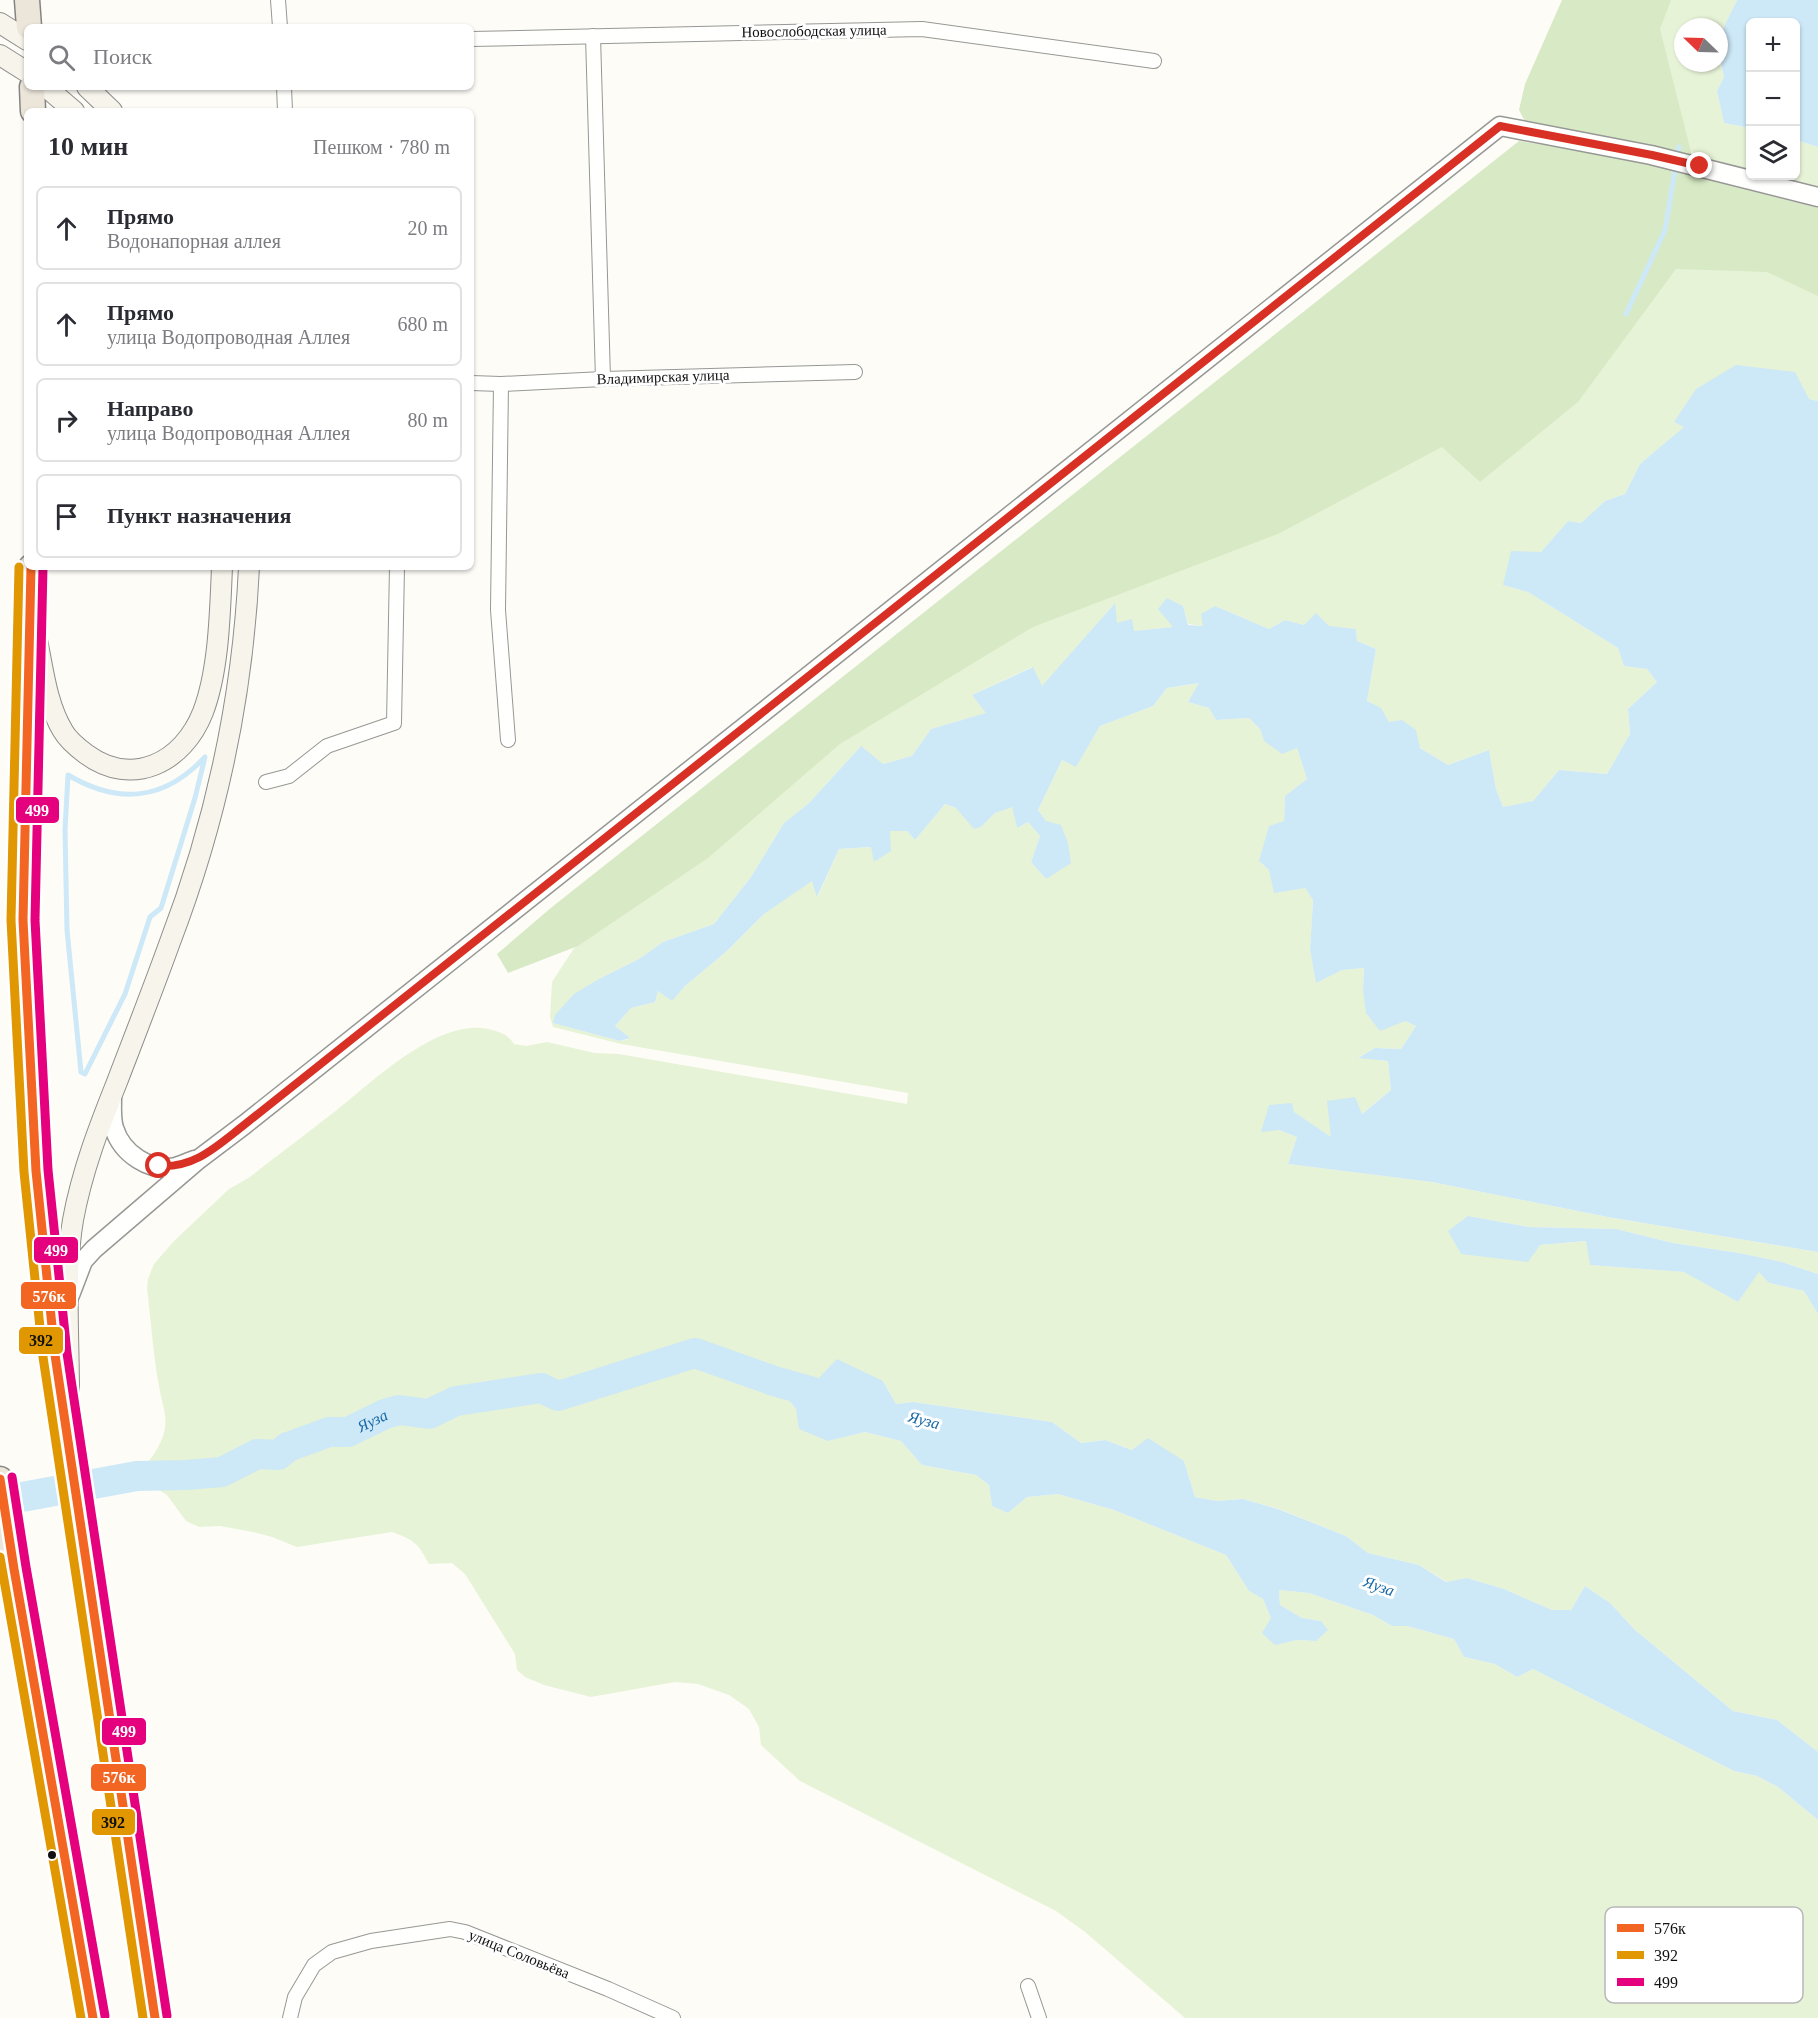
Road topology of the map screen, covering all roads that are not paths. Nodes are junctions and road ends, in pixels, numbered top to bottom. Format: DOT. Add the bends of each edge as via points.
graph roads {
  1 [pos="278,0"];
  2 [pos="0,23"];
  3 [pos="280,24"];
  4 [pos="593,36"];
  5 [pos="24,38"];
  6 [pos="474,39"];
  7 [pos="0,55"];
  8 [pos="1154,61"];
  9 [pos="24,70"];
  10 [pos="32,90"];
  11 [pos="50,90"];
  12 [pos="90,90"];
  13 [pos="284,90"];
  14 [pos="33,108"];
  15 [pos="70,108"];
  16 [pos="109,108"];
  17 [pos="285,108"];
  18 [pos="1818,197"];
  19 [pos="855,372"];
  20 [pos="603,379"];
  21 [pos="474,383"];
  22 [pos="501,384"];
  23 [pos="31,570"];
  24 [pos="222,570"];
  25 [pos="249,570"];
  26 [pos="397,570"];
  27 [pos="30,612"];
  28 [pos="508,740"];
  29 [pos="266,782"];
  30 [pos="112,1095"];
  31 [pos="199,1159"];
  32 [pos="69,1299"];
  33 [pos="69,1445"];
  34 [pos="0,1479"];
  35 [pos="1028,1986"];
  36 [pos="151,1994"];
  37 [pos="93,2018"];
  38 [pos="155,2018"];
  39 [pos="167,2018"];
  40 [pos="290,2018"];
  41 [pos="673,2018"];
  42 [pos="1039,2018"];
  1 -- 3 [label="street"];
  2 -- 5 [label="main road"];
  4 -- 6 [label="street, Новослободская улица"];
  4 -- 8 [label="street, Новослободская улица" via="922,29"];
  4 -- 20 [label="street"];
  7 -- 9 [label="main road"];
  10 -- 14 [label="highway"];
  11 -- 15 [label="main road"];
  12 -- 16 [label="main road"];
  13 -- 17 [label="street"];
  18 -- 31 [label="street" via="1652,155 1500,126"];
  19 -- 20 [label="street, Владимирская улица"];
  20 -- 22 [label="street, Владимирская улица"];
  21 -- 22 [label="street, Владимирская улица"];
  22 -- 28 [label="street" via="498,610"];
  23 -- 27 [label="highway"];
  24 -- 27 [label="main road" via="211,685 203,713 175,753 156,765 136,770 116,769 97,762 64,733 52,708"];
  25 -- 30 [label="main road" via="234,713 211,818 171,939"];
  26 -- 29 [label="street" via="394,723 327,746 289,776"];
  27 -- 33 [label="highway" via="24,856 26,1004 37,1182 55,1355"];
  30 -- 31 [label="street" via="113,1127 131,1154 159,1166 176,1167"];
  30 -- 32 [label="main road" via="93,1141 77,1202 69,1260"];
  31 -- 32 [label="street" via="94,1249 83,1261"];
  32 -- 33 [label="main road"];
  33 -- 36 [label="highway"];
  34 -- 37 [label="highway"];
  35 -- 42 [label="street"];
  36 -- 38 [label="highway"];
  36 -- 39 [label="street"];
  40 -- 41 [label="street, улица Соловьёва" via="295,1997 314,1965 332,1952 370,1941 450,1929"];
}
